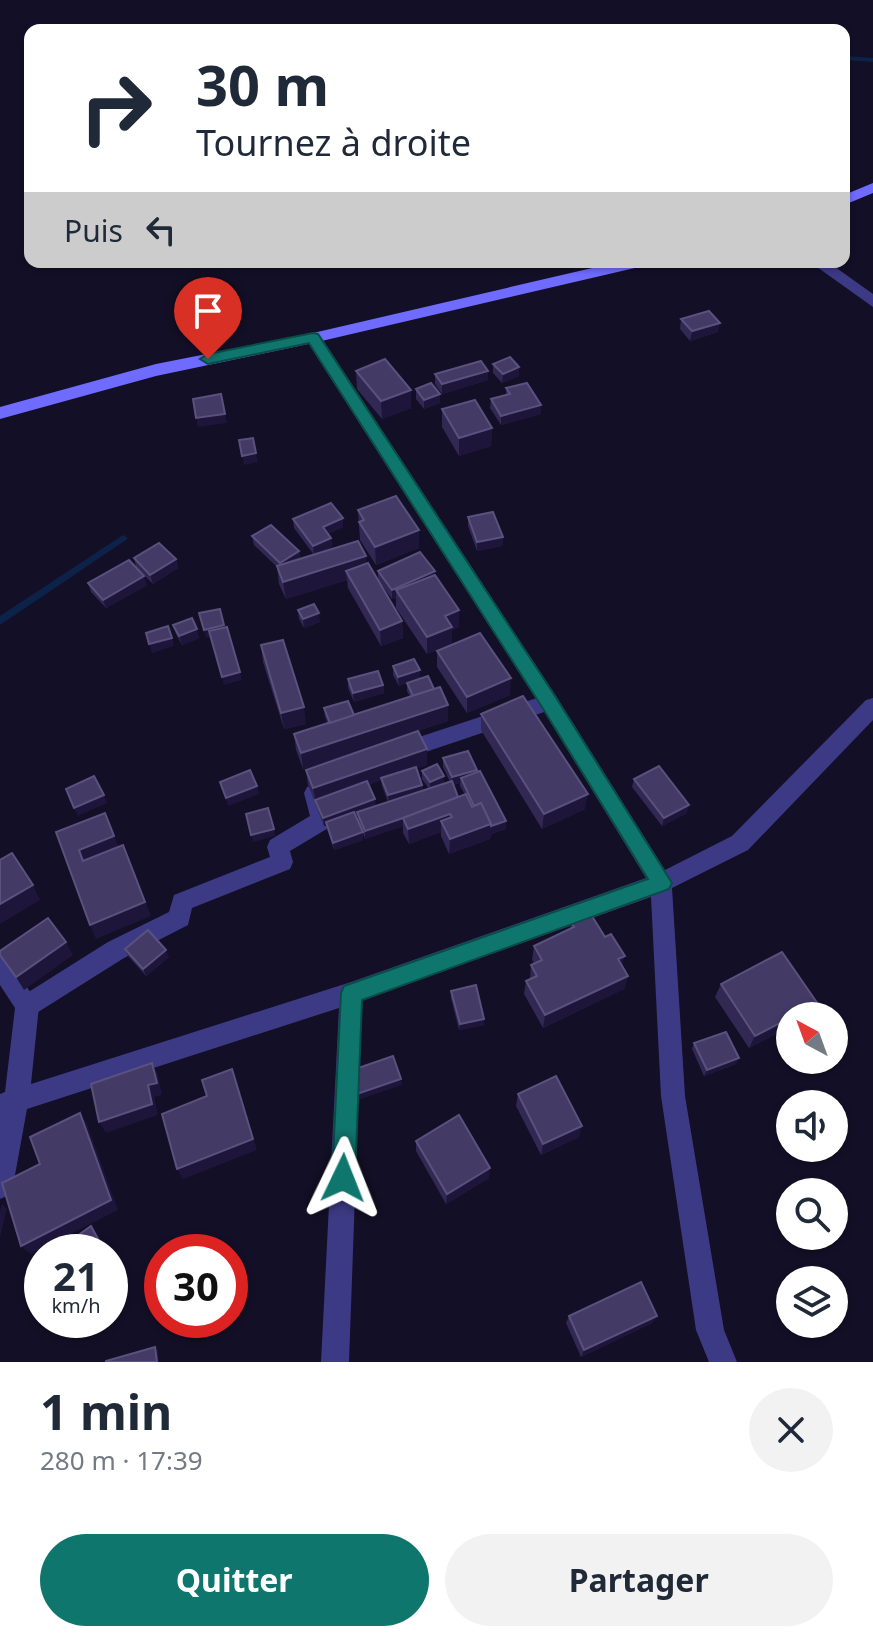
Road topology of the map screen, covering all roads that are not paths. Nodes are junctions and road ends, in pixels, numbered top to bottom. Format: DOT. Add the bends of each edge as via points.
graph roads {
  1 [pos="873,187"];
  2 [pos="850,198"];
  3 [pos="613,268"];
  4 [pos="826,268"];
  5 [pos="873,302"];
  6 [pos="313,338"];
  7 [pos="0,413"];
  8 [pos="549,702"];
  9 [pos="873,706"];
  10 [pos="371,761"];
  11 [pos="327,776"];
  12 [pos="661,883"];
  13 [pos="0,965"];
  14 [pos="351,993"];
  15 [pos="27,1006"];
  16 [pos="8,1103"];
  17 [pos="0,1186"];
  18 [pos="335,1362"];
  19 [pos="723,1362"];
  1 -- 2 [label="street"];
  3 -- 6 [label="street"];
  4 -- 5 [label="street"];
  6 -- 7 [label="street" via="156,370"];
  6 -- 8 [label="street"];
  8 -- 10 [label="street"];
  8 -- 12 [label="street"];
  9 -- 12 [label="street" via="740,843"];
  11 -- 15 [label="street" via="312,781 322,820 278,847 282,862 182,902 180,918 116,950"];
  12 -- 14 [label="street"];
  12 -- 19 [label="street" via="673,1096 710,1330"];
  13 -- 15 [label="street"];
  14 -- 16 [label="street"];
  14 -- 18 [label="street"];
  15 -- 16 [label="street"];
  16 -- 17 [label="street"];
}
